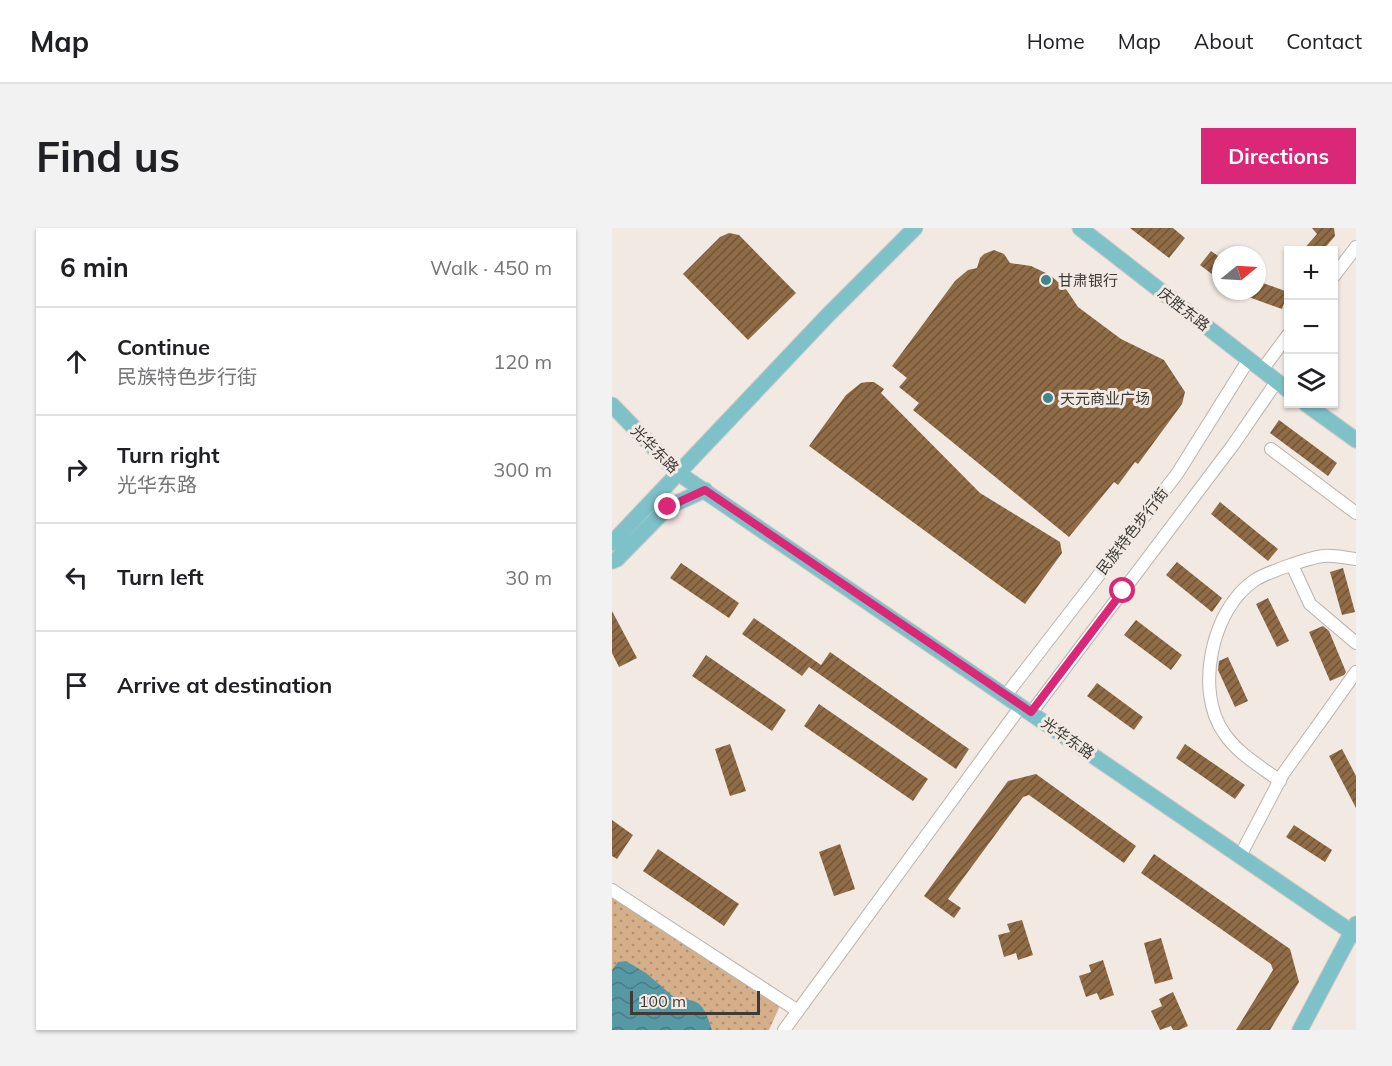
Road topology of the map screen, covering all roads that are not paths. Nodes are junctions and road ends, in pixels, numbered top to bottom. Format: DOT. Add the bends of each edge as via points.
graph roads {
  1 [pos="915,228"];
  2 [pos="1080,228"];
  3 [pos="1356,247"];
  4 [pos="1338,271"];
  5 [pos="1284,340"];
  6 [pos="1249,360"];
  7 [pos="1262,370"];
  8 [pos="1283,385"];
  9 [pos="612,405"];
  10 [pos="1312,408"];
  11 [pos="1356,440"];
  12 [pos="1271,449"];
  13 [pos="678,473"];
  14 [pos="705,490"];
  15 [pos="1356,513"];
  16 [pos="612,543"];
  17 [pos="1356,559"];
  18 [pos="612,561"];
  19 [pos="1292,565"];
  20 [pos="1356,643"];
  21 [pos="1356,672"];
  22 [pos="1006,695"];
  23 [pos="1026,709"];
  24 [pos="1280,781"];
  25 [pos="1240,856"];
  26 [pos="612,890"];
  27 [pos="1355,934"];
  28 [pos="798,1011"];
  29 [pos="784,1030"];
  30 [pos="1300,1030"];
  31 [pos="1312,1030"];
  1 -- 13 [label="main road"];
  2 -- 6 [label="main road, 庆胜东路"];
  3 -- 4 [label="street"];
  5 -- 7 [label="street"];
  6 -- 7 [label="main road, 庆胜东路"];
  6 -- 22 [label="street, 民族特色步行街" via="1177,474"];
  7 -- 8 [label="main road, 庆胜东路"];
  8 -- 23 [label="street, 民族特色步行街"];
  9 -- 13 [label="main road, 光华东路"];
  10 -- 11 [label="main road"];
  12 -- 15 [label="street"];
  13 -- 14 [label="main road, 光华东路"];
  13 -- 16 [label="main road"];
  14 -- 18 [label="main road" via="668,507"];
  14 -- 22 [label="main road, 光华东路"];
  17 -- 19 [label="street" via="1323,556"];
  19 -- 20 [label="street" via="1310,604"];
  19 -- 24 [label="street" via="1255,580 1234,598 1209,660 1213,712 1223,732 1237,750"];
  21 -- 24 [label="street"];
  22 -- 23 [label="main road, 光华东路"];
  23 -- 25 [label="main road, 光华东路"];
  23 -- 28 [label="street, 民族特色步行街"];
  24 -- 25 [label="street"];
  25 -- 27 [label="main road, 光华东路"];
  26 -- 28 [label="street"];
  27 -- 30 [label="main road"];
  27 -- 31 [label="main road"];
  28 -- 29 [label="street, 民族特色步行街"];
}
